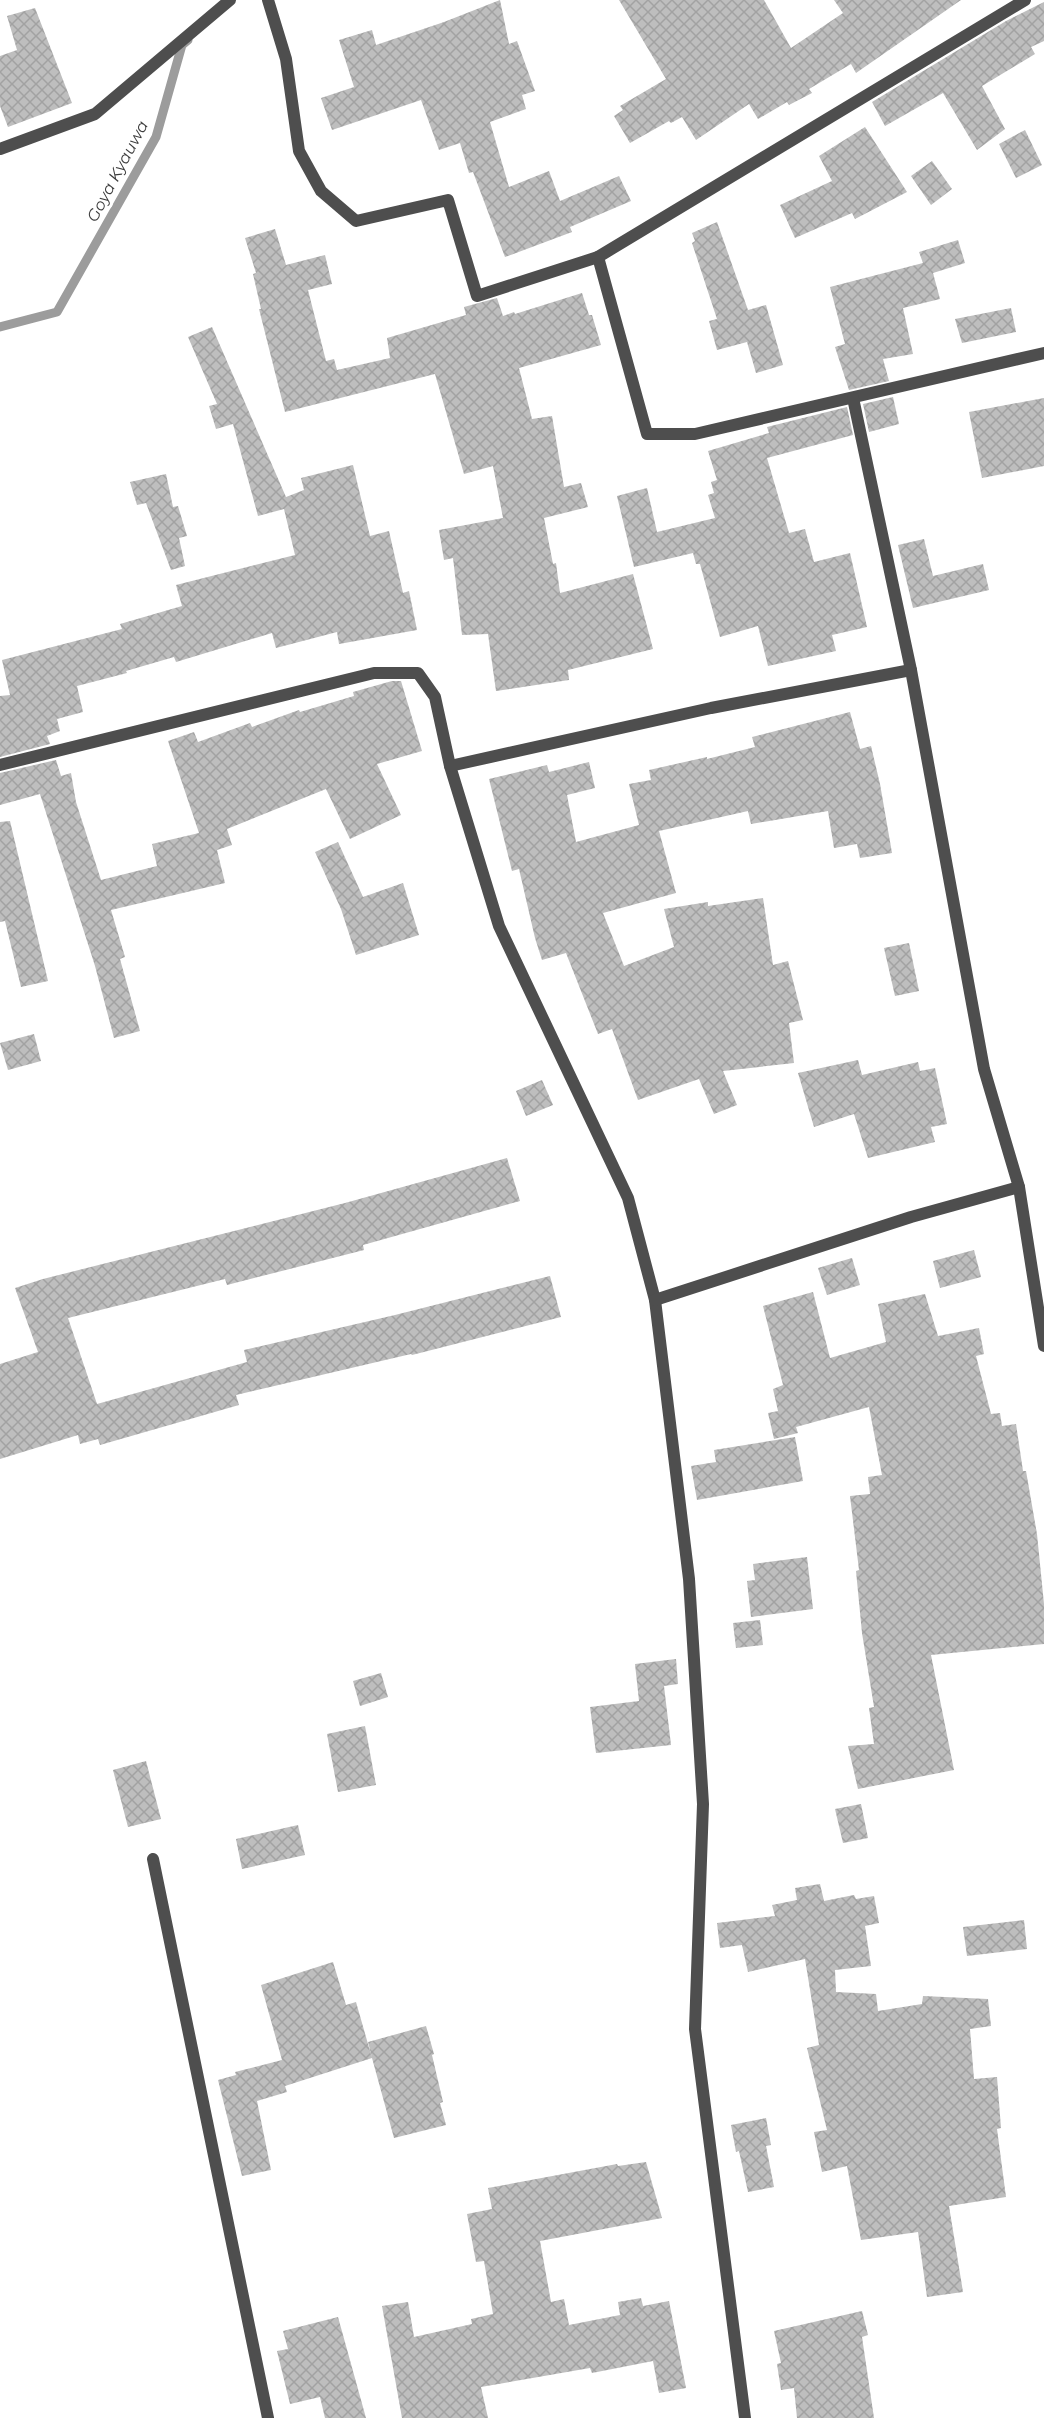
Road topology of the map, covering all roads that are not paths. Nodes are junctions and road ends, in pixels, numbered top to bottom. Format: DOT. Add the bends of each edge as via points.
graph roads {
  1 [pos="230,0"];
  2 [pos="268,0"];
  3 [pos="1025,0"];
  4 [pos="0,149"];
  5 [pos="598,257"];
  6 [pos="1044,353"];
  7 [pos="853,398"];
  8 [pos="910,670"];
  9 [pos="0,765"];
  10 [pos="450,766"];
  11 [pos="1019,1187"];
  12 [pos="655,1300"];
  13 [pos="1044,1346"];
  14 [pos="153,1859"];
  15 [pos="268,2418"];
  16 [pos="745,2418"];
  1 -- 4 [label="street" via="95,114"];
  2 -- 5 [label="street" via="286,59 299,151 321,191 356,221 448,200 477,296"];
  3 -- 5 [label="street"];
  5 -- 7 [label="street" via="647,434 695,434"];
  6 -- 7 [label="street"];
  7 -- 8 [label="street"];
  8 -- 10 [label="street" via="711,708"];
  8 -- 11 [label="street" via="984,1069"];
  9 -- 10 [label="street" via="374,673 418,673 435,697"];
  10 -- 12 [label="street" via="499,926 627,1198"];
  11 -- 12 [label="street" via="911,1217"];
  11 -- 13 [label="street"];
  12 -- 16 [label="street" via="689,1579 703,1804 696,2029"];
  14 -- 15 [label="street"];
}
